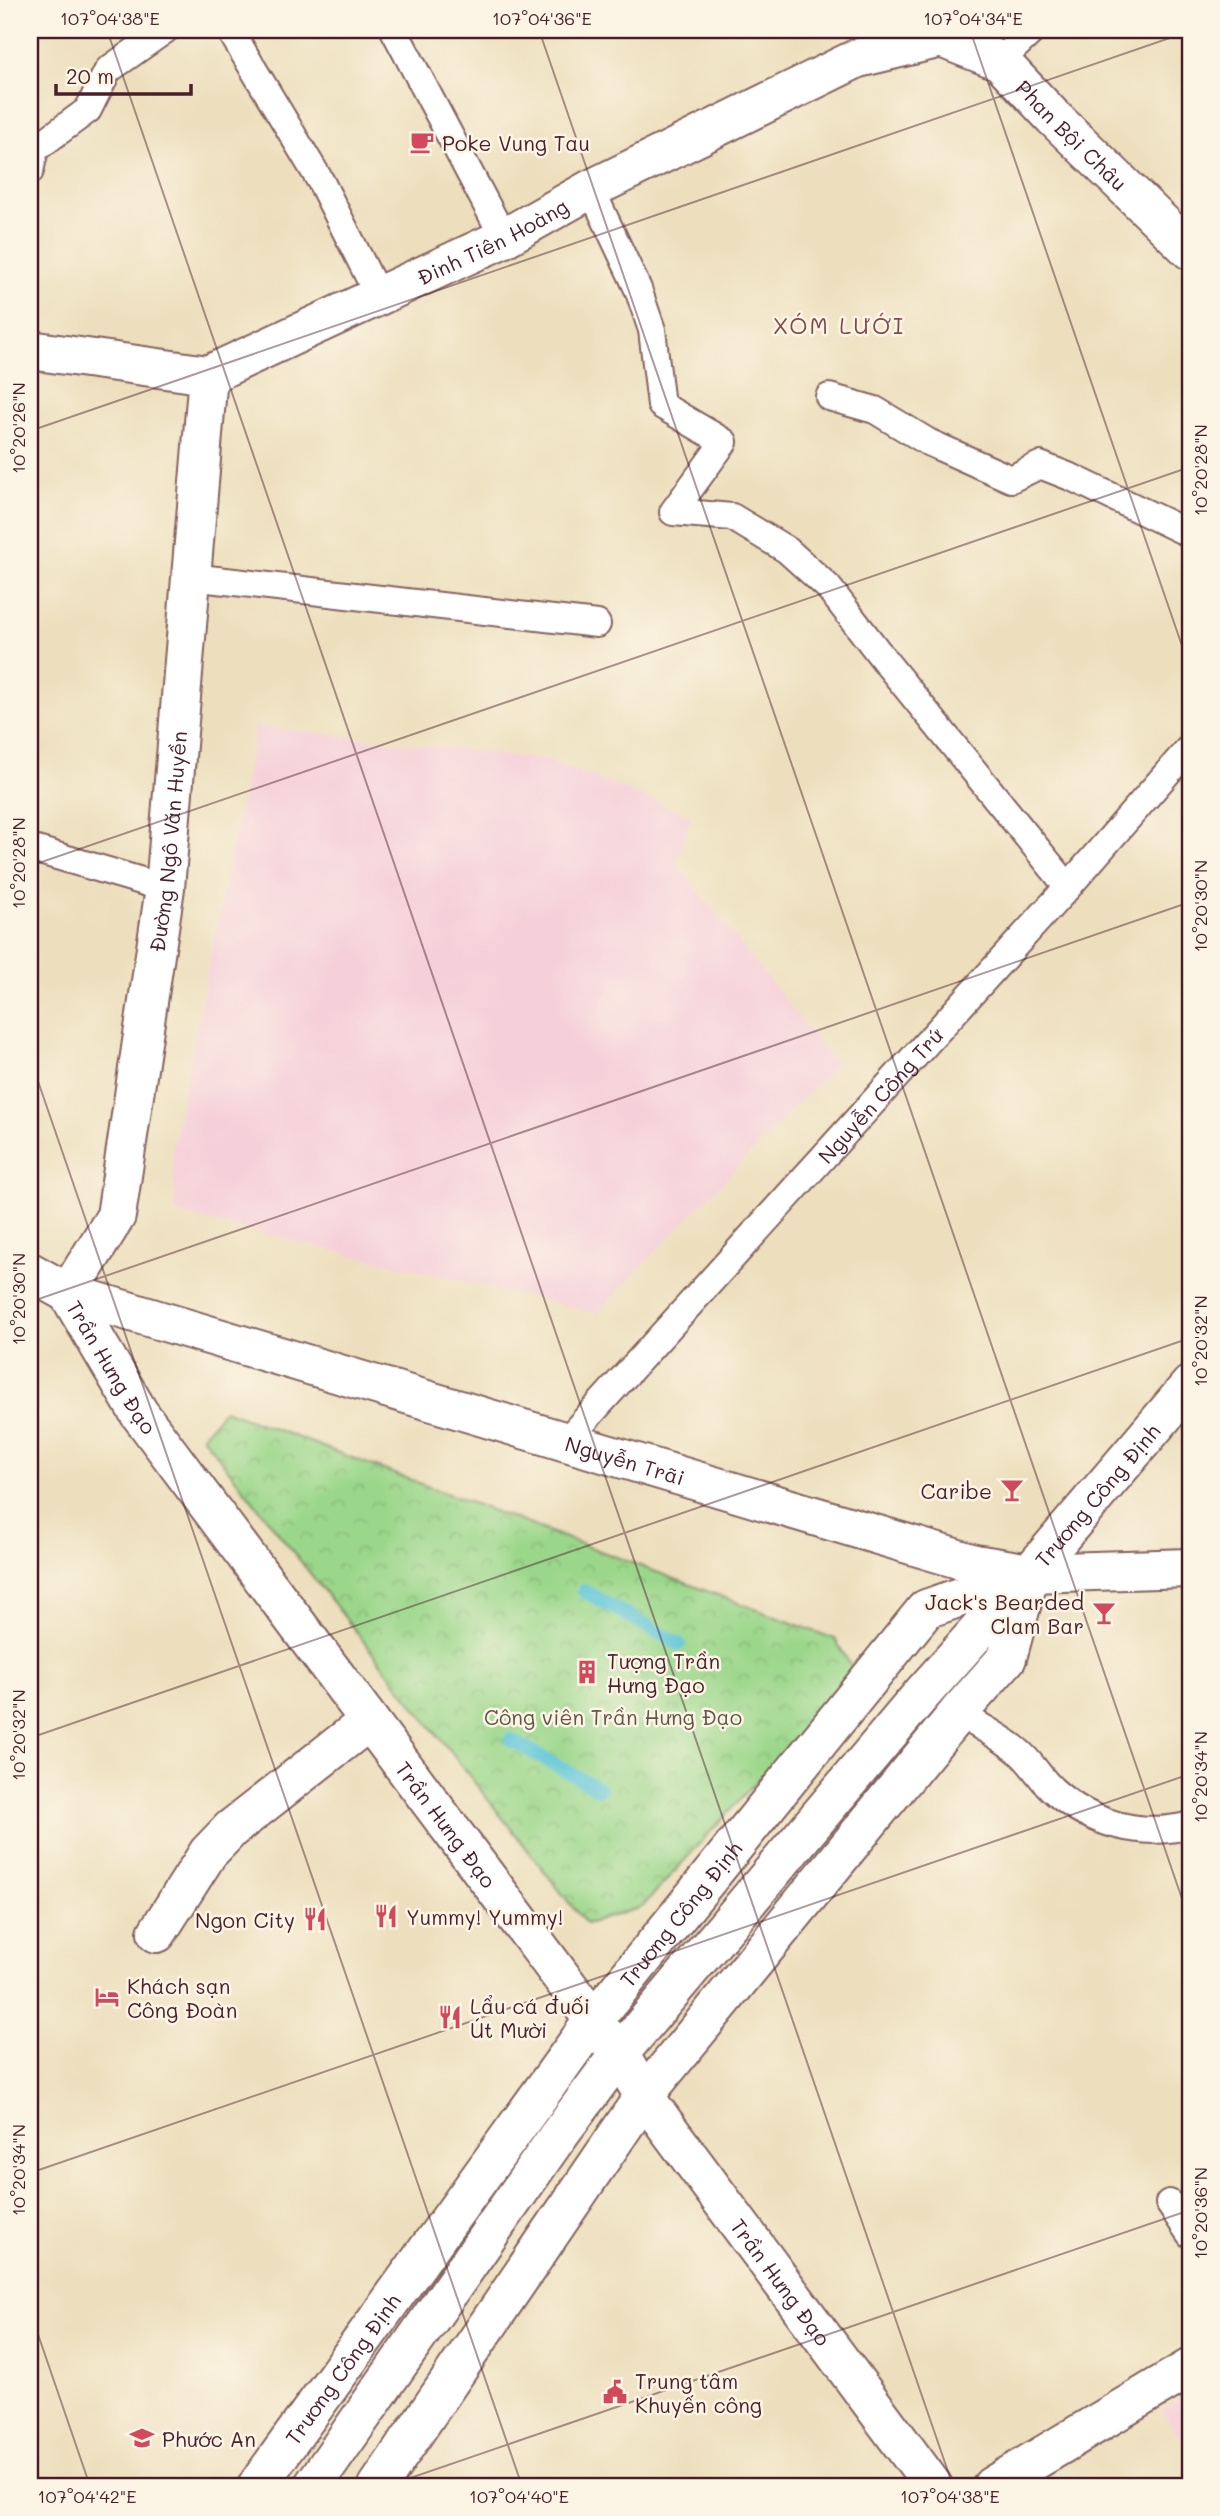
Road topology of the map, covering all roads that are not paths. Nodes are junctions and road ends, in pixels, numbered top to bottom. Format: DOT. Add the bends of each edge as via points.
graph roads {
  1 [pos="164,30"];
  2 [pos="230,30"];
  3 [pos="394,30"];
  4 [pos="1033,30"];
  5 [pos="943,32"];
  6 [pos="1000,61"];
  7 [pos="30,171"];
  8 [pos="591,189"];
  9 [pos="504,238"];
  10 [pos="1190,250"];
  11 [pos="378,295"];
  12 [pos="30,350"];
  13 [pos="208,375"];
  14 [pos="829,397"];
  15 [pos="1190,534"];
  16 [pos="191,577"];
  17 [pos="597,624"];
  18 [pos="1190,747"];
  19 [pos="30,848"];
  20 [pos="1068,887"];
  21 [pos="165,888"];
  22 [pos="30,1272"];
  23 [pos="68,1293"];
  24 [pos="1190,1385"];
  25 [pos="566,1441"];
  26 [pos="1190,1568"];
  27 [pos="1030,1573"];
  28 [pos="958,1713"];
  29 [pos="369,1721"];
  30 [pos="1190,1825"];
  31 [pos="157,1933"];
  32 [pos="593,2021"];
  33 [pos="620,2054"];
  34 [pos="644,2096"];
  35 [pos="1168,2203"];
  36 [pos="1190,2234"];
  37 [pos="1190,2368"];
  38 [pos="257,2486"];
  39 [pos="313,2486"];
  40 [pos="378,2486"];
  41 [pos="933,2486"];
  42 [pos="992,2486"];
  1 -- 7 [label="lane" via="108,70 88,110 35,149"];
  2 -- 11 [label="lane" via="321,182"];
  3 -- 9 [label="lane"];
  4 -- 6 [label="lane"];
  5 -- 6 [label="main road, Phan Bội Châu"];
  5 -- 8 [label="main road, Đinh Tiên Hoàng" via="858,58"];
  6 -- 10 [label="main road, Phan Bội Châu"];
  8 -- 9 [label="main road, Đinh Tiên Hoàng"];
  8 -- 20 [label="lane" via="652,330 661,405 724,442 673,512 733,517 787,550 828,587"];
  9 -- 11 [label="main road, Đinh Tiên Hoàng"];
  11 -- 13 [label="main road, Đinh Tiên Hoàng"];
  12 -- 13 [label="main road"];
  13 -- 16 [label="main road, Đường Ngô Văn Huyền"];
  14 -- 15 [label="lane" via="875,410 928,442 1011,479 1040,465"];
  16 -- 17 [label="lane"];
  16 -- 21 [label="main road, Đường Ngô Văn Huyền"];
  18 -- 20 [label="lane, Nguyễn Công Trứ"];
  19 -- 21 [label="lane"];
  20 -- 25 [label="lane, Nguyễn Công Trứ"];
  21 -- 23 [label="main road, Đường Ngô Văn Huyền" via="116,1216"];
  22 -- 23 [label="main road, Nguyễn Trãi"];
  23 -- 25 [label="main road, Nguyễn Trãi"];
  23 -- 29 [label="main road, Trần Hưng Đạo" via="139,1413"];
  24 -- 27 [label="main road, Trương Công Định"];
  25 -- 27 [label="main road, Nguyễn Trãi" via="975,1564"];
  26 -- 27 [label="main road, Nguyễn Trãi"];
  27 -- 28 [label="main road, Trương Công Định" via="1006,1658"];
  27 -- 32 [label="main road, Trương Công Định" via="926,1609"];
  27 -- 33 [label="main road, Trương Công Định" via="921,1695"];
  28 -- 30 [label="lane" via="1018,1751 1053,1791 1088,1816 1123,1828 1171,1830"];
  28 -- 34 [label="main road, Trương Công Định"];
  29 -- 31 [label="main road" via="231,1829 208,1853"];
  29 -- 32 [label="main road, Trần Hưng Đạo"];
  32 -- 33 [label="main road, Trần Hưng Đạo"];
  32 -- 38 [label="main road, Trương Công Định"];
  33 -- 34 [label="main road, Trần Hưng Đạo"];
  33 -- 39 [label="main road, Trương Công Định"];
  34 -- 40 [label="main road, Trương Công Định"];
  34 -- 41 [label="main road, Trần Hưng Đạo"];
  35 -- 36 [label="lane"];
  37 -- 42 [label="main road"];
}
